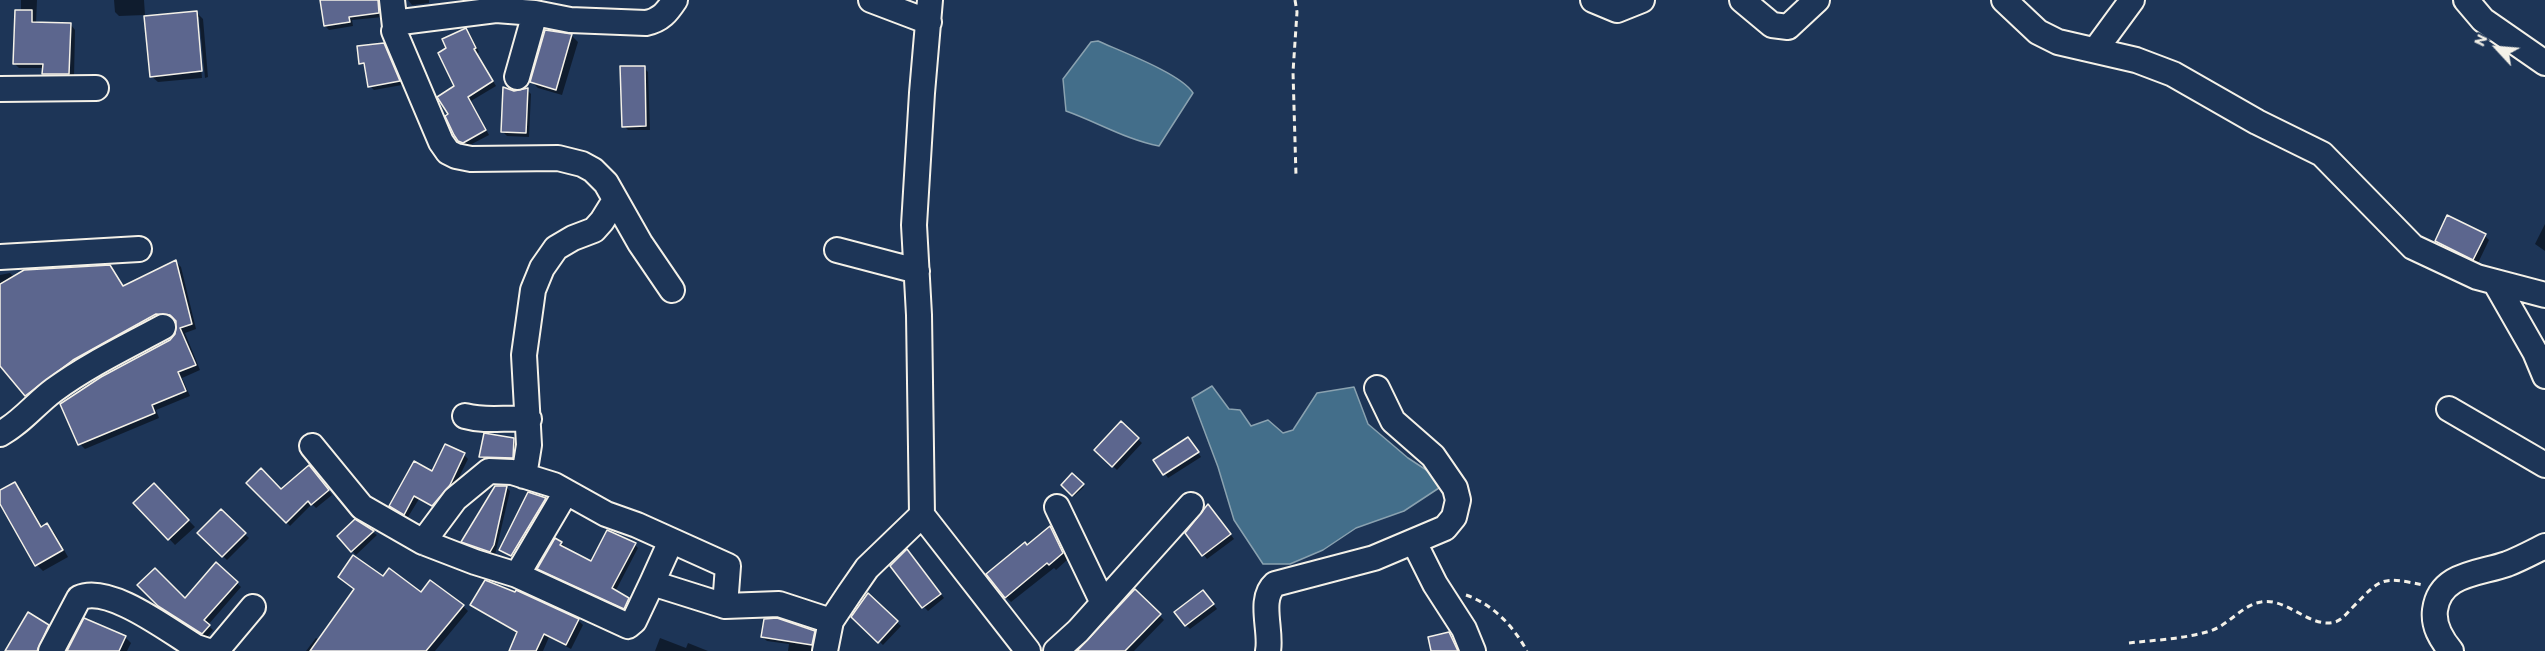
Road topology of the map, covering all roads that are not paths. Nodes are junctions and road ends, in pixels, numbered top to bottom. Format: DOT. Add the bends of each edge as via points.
graph roads {
  1 [pos="392,0"];
  2 [pos="675,0"];
  3 [pos="871,0"];
  4 [pos="1593,0"];
  5 [pos="1642,0"];
  6 [pos="1742,0"];
  7 [pos="1817,0"];
  8 [pos="2004,0"];
  9 [pos="2132,0"];
  10 [pos="2466,0"];
  11 [pos="496,5"];
  12 [pos="466,6"];
  13 [pos="930,11"];
  14 [pos="535,13"];
  15 [pos="395,27"];
  16 [pos="2096,49"];
  17 [pos="2545,63"];
  18 [pos="517,77"];
  19 [pos="96,88"];
  20 [pos="0,89"];
  21 [pos="615,200"];
  22 [pos="139,249"];
  23 [pos="837,250"];
  24 [pos="0,257"];
  25 [pos="916,270"];
  26 [pos="2495,282"];
  27 [pos="672,290"];
  28 [pos="2545,295"];
  29 [pos="163,327"];
  30 [pos="2545,376"];
  31 [pos="1377,388"];
  32 [pos="2449,410"];
  33 [pos="465,416"];
  34 [pos="529,420"];
  35 [pos="0,434"];
  36 [pos="312,446"];
  37 [pos="2545,465"];
  38 [pos="524,476"];
  39 [pos="566,492"];
  40 [pos="1191,505"];
  41 [pos="1057,507"];
  42 [pos="922,515"];
  43 [pos="671,541"];
  44 [pos="423,542"];
  45 [pos="1414,542"];
  46 [pos="2545,546"];
  47 [pos="517,575"];
  48 [pos="652,583"];
  49 [pos="1103,603"];
  50 [pos="725,606"];
  51 [pos="253,607"];
  52 [pos="831,621"];
  53 [pos="51,651"];
  54 [pos="825,651"];
  55 [pos="1028,651"];
  56 [pos="1056,651"];
  57 [pos="1268,651"];
  58 [pos="1473,651"];
  59 [pos="2451,651"];
  1 -- 15 [label="street"];
  2 -- 14 [label="street" via="666,14 646,22 570,20"];
  3 -- 13 [label="street"];
  4 -- 5 [label="street" via="1617,10"];
  6 -- 7 [label="street" via="1772,25 1788,27"];
  8 -- 16 [label="street" via="2038,32 2058,42"];
  9 -- 16 [label="street"];
  10 -- 17 [label="street" via="2483,20"];
  11 -- 12 [label="street"];
  11 -- 14 [label="street"];
  12 -- 15 [label="street" via="401,22"];
  13 -- 25 [label="street" via="914,225"];
  14 -- 18 [label="street"];
  15 -- 21 [label="street" via="396,38 448,152 471,159 558,158 582,164 606,183"];
  16 -- 26 [label="street" via="2174,74 2322,154 2413,247"];
  19 -- 20 [label="street"];
  21 -- 27 [label="street"];
  21 -- 34 [label="street" via="594,230 556,248 533,290 524,355"];
  22 -- 24 [label="street"];
  23 -- 25 [label="street"];
  25 -- 42 [label="street"];
  26 -- 28 [label="street"];
  26 -- 30 [label="street"];
  29 -- 35 [label="street" via="96,362"];
  31 -- 45 [label="street" via="1393,421 1433,456 1455,488 1458,500 1454,516 1445,528"];
  32 -- 37 [label="street"];
  33 -- 34 [label="street" via="478,420"];
  34 -- 38 [label="street"];
  36 -- 44 [label="street" via="362,507"];
  38 -- 39 [label="street"];
  38 -- 44 [label="street" via="489,471 455,499"];
  39 -- 43 [label="street" via="606,514"];
  39 -- 47 [label="street"];
  40 -- 49 [label="street"];
  41 -- 49 [label="street"];
  42 -- 52 [label="street" via="867,568"];
  42 -- 55 [label="street"];
  43 -- 48 [label="street"];
  43 -- 50 [label="street" via="728,566"];
  44 -- 47 [label="street"];
  45 -- 57 [label="street" via="1374,558 1275,584 1269,589 1266,604"];
  45 -- 58 [label="street"];
  46 -- 59 [label="street" via="2453,581 2442,590 2436,600 2435,623"];
  47 -- 48 [label="street" via="628,626"];
  48 -- 50 [label="street"];
  49 -- 56 [label="street"];
  50 -- 52 [label="street" via="779,604"];
  51 -- 53 [label="street" via="217,650 208,651 119,600 86,594 79,597"];
  52 -- 54 [label="street"];
}
